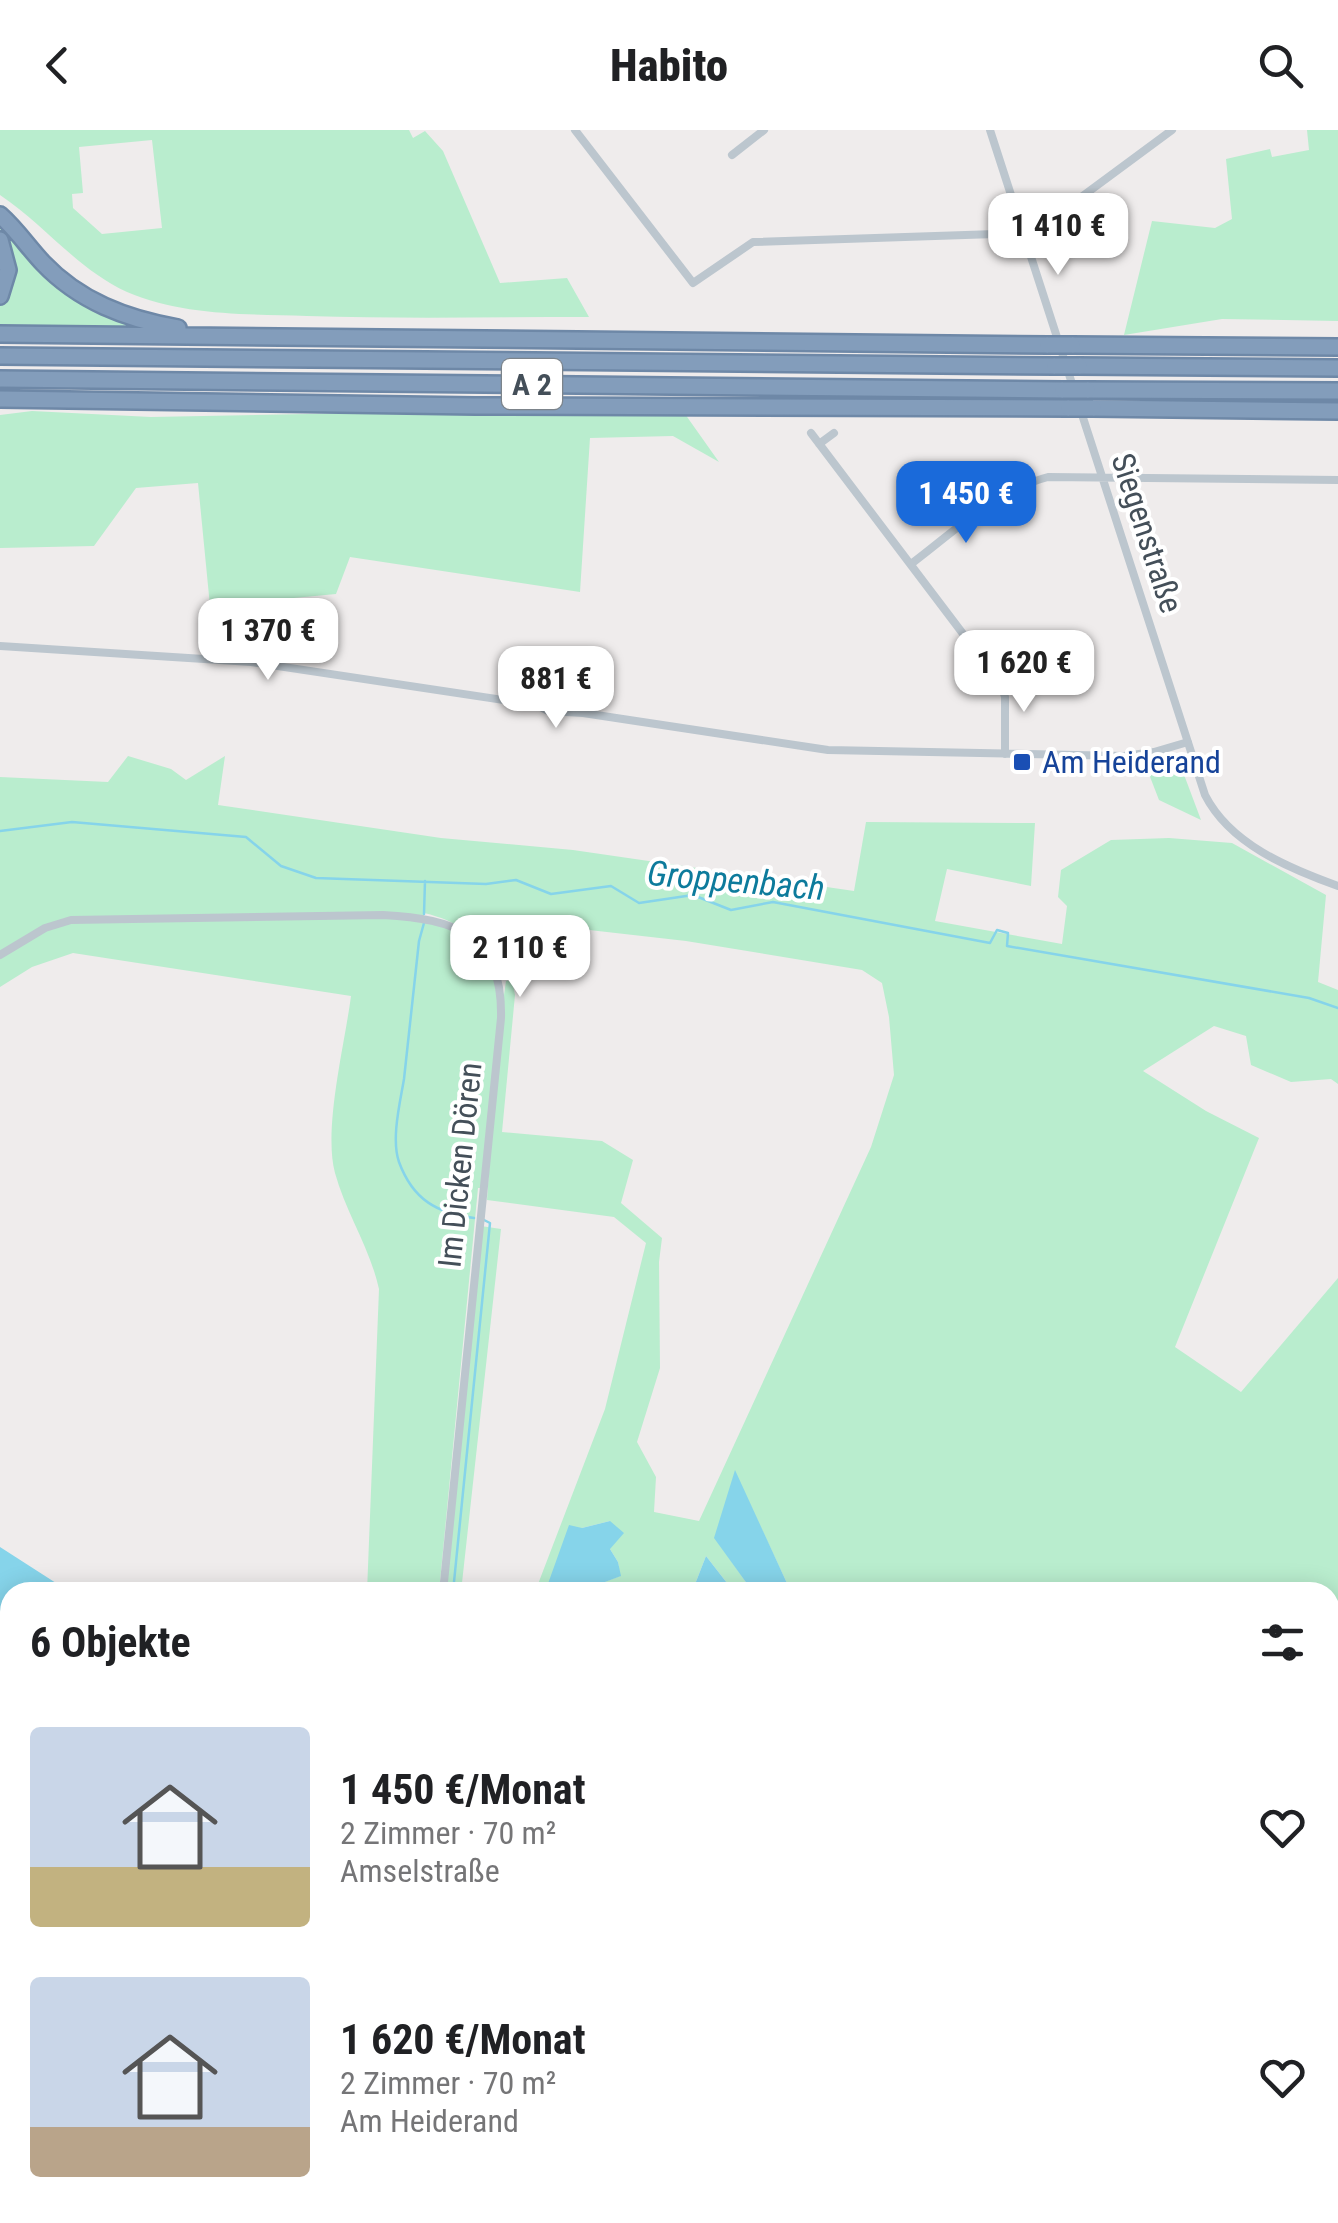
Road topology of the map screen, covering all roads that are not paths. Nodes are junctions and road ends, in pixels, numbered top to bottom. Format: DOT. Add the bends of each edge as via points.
graph roads {
  1 [pos="575,130"];
  2 [pos="990,130"];
  3 [pos="1172,130"];
  4 [pos="759,131"];
  5 [pos="732,155"];
  6 [pos="0,215"];
  7 [pos="1025,233"];
  8 [pos="0,240"];
  9 [pos="0,296"];
  10 [pos="0,334"];
  11 [pos="221,336"];
  12 [pos="1338,346"];
  13 [pos="0,356"];
  14 [pos="1338,368"];
  15 [pos="0,380"];
  16 [pos="1338,391"];
  17 [pos="0,399"];
  18 [pos="62,399"];
  19 [pos="0,409"];
  20 [pos="1338,411"];
  21 [pos="811,433"];
  22 [pos="834,433"];
  23 [pos="819,444"];
  24 [pos="1102,476"];
  25 [pos="1338,480"];
  26 [pos="911,564"];
  27 [pos="0,646"];
  28 [pos="1188,742"];
  29 [pos="1005,754"];
  30 [pos="1338,886"];
  31 [pos="0,955"];
  32 [pos="445,1582"];
  1 -- 7 [label="street" via="693,283 753,242"];
  2 -- 7 [label="street, Siegenstraße"];
  3 -- 7 [label="street"];
  4 -- 5 [label="street"];
  6 -- 11 [label="highway" via="54,274 91,300 154,324"];
  7 -- 24 [label="street, Siegenstraße"];
  8 -- 9 [label="highway" via="8,270"];
  10 -- 11 [label="highway"];
  11 -- 12 [label="highway, bridge"];
  13 -- 14 [label="highway, A 2, bridge"];
  15 -- 16 [label="highway, A 2, bridge"];
  17 -- 18 [label="highway"];
  18 -- 19 [label="highway"];
  18 -- 20 [label="highway, bridge"];
  21 -- 23 [label="street"];
  22 -- 23 [label="street"];
  23 -- 26 [label="street"];
  24 -- 25 [label="street"];
  24 -- 26 [label="street" via="1023,484"];
  24 -- 28 [label="street, Siegenstraße"];
  26 -- 29 [label="street" via="1002,684"];
  27 -- 29 [label="street" via="250,662 569,705 583,713 828,750"];
  28 -- 29 [label="street" via="1142,754"];
  28 -- 30 [label="street, Siegenstraße" via="1205,795 1230,830"];
  31 -- 32 [label="street, Im Dicken Dören" via="70,920 424,917 458,928 480,946 502,988 501,1018"];
}
